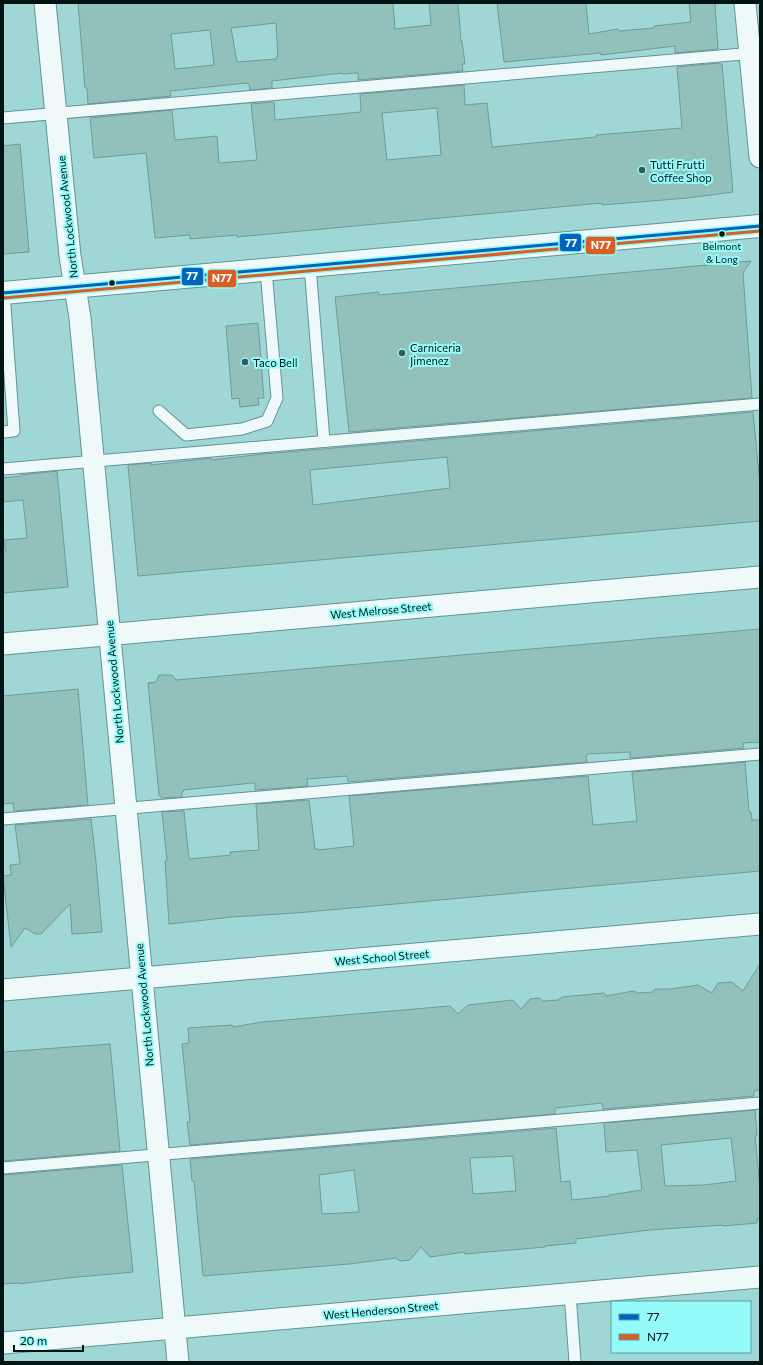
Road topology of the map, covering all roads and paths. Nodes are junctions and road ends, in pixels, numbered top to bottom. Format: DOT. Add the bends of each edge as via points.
graph roads {
  1 [pos="45,3"];
  2 [pos="745,3"];
  3 [pos="755,53"];
  4 [pos="56,114"];
  5 [pos="3,118"];
  6 [pos="760,157"];
  7 [pos="760,226"];
  8 [pos="310,266"];
  9 [pos="266,270"];
  10 [pos="74,287"];
  11 [pos="3,293"];
  12 [pos="5,338"];
  13 [pos="760,404"];
  14 [pos="159,411"];
  15 [pos="8,431"];
  16 [pos="324,441"];
  17 [pos="93,461"];
  18 [pos="3,469"];
  19 [pos="760,577"];
  20 [pos="110,634"];
  21 [pos="3,644"];
  22 [pos="760,754"];
  23 [pos="126,808"];
  24 [pos="3,819"];
  25 [pos="760,924"];
  26 [pos="142,978"];
  27 [pos="3,990"];
  28 [pos="760,1103"];
  29 [pos="158,1155"];
  30 [pos="3,1168"];
  31 [pos="760,1277"];
  32 [pos="570,1293"];
  33 [pos="174,1328"];
  34 [pos="3,1343"];
  35 [pos="178,1362"];
  36 [pos="575,1362"];
  1 -- 4 [label="street, North Lockwood Avenue"];
  2 -- 3 [label="street"];
  3 -- 4 [label="lane"];
  3 -- 6 [label="street"];
  4 -- 5 [label="lane"];
  4 -- 10 [label="street, North Lockwood Avenue"];
  7 -- 8 [label="main road"];
  8 -- 9 [label="main road"];
  8 -- 16 [label="lane"];
  9 -- 10 [label="main road"];
  9 -- 14 [label="lane" via="277,398 267,421 242,429 186,435"];
  10 -- 11 [label="main road"];
  10 -- 17 [label="street, North Lockwood Avenue" via="80,318"];
  11 -- 12 [label="lane"];
  12 -- 15 [label="lane"];
  13 -- 16 [label="lane"];
  16 -- 17 [label="lane"];
  17 -- 18 [label="lane"];
  17 -- 20 [label="street, North Lockwood Avenue"];
  19 -- 20 [label="street, West Melrose Street"];
  20 -- 21 [label="street, West Melrose Street"];
  20 -- 23 [label="street, North Lockwood Avenue"];
  22 -- 23 [label="lane"];
  23 -- 24 [label="lane"];
  23 -- 26 [label="street, North Lockwood Avenue"];
  25 -- 26 [label="street, West School Street"];
  26 -- 27 [label="street, West School Street"];
  26 -- 29 [label="street, North Lockwood Avenue"];
  28 -- 29 [label="lane"];
  29 -- 30 [label="lane"];
  29 -- 33 [label="street, North Lockwood Avenue"];
  31 -- 32 [label="street, West Henderson Street"];
  32 -- 33 [label="street, West Henderson Street"];
  32 -- 36 [label="lane"];
  33 -- 34 [label="street, West Henderson Street"];
  33 -- 35 [label="street, North Lockwood Avenue"];
}
